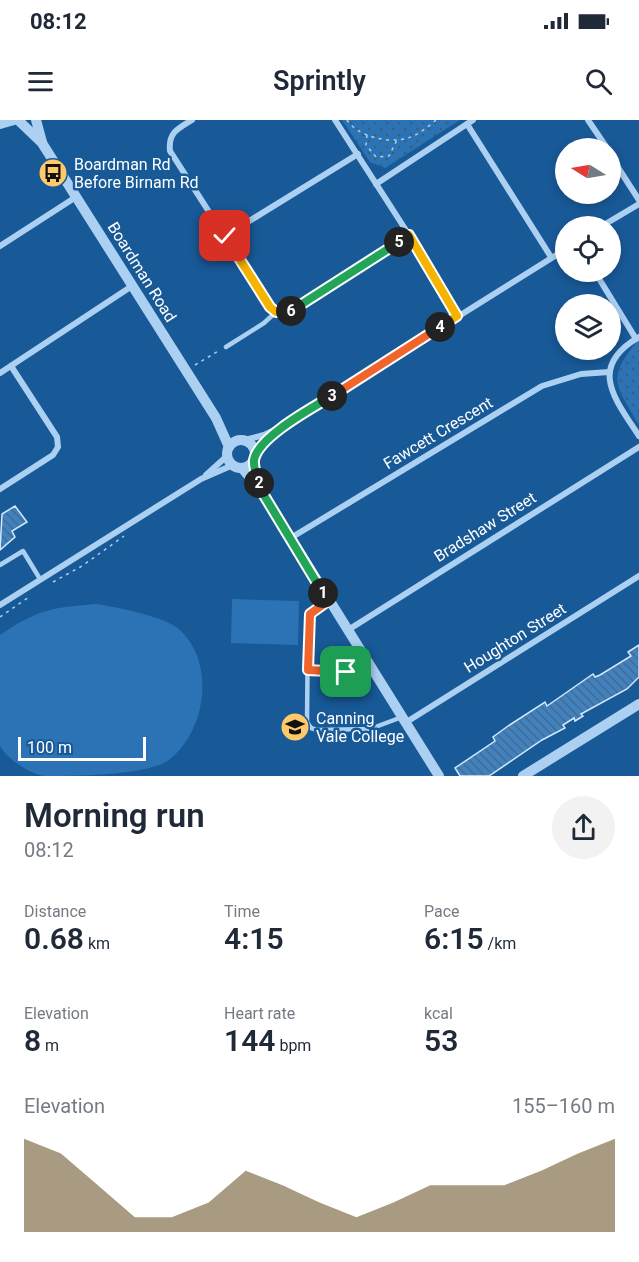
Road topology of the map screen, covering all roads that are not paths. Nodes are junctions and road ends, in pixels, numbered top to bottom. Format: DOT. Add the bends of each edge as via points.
graph roads {
  1 [pos="20,120"];
  2 [pos="36,120"];
  3 [pos="192,120"];
  4 [pos="335,120"];
  5 [pos="588,120"];
  6 [pos="470,122"];
  7 [pos="0,124"];
  8 [pos="600,138"];
  9 [pos="42,142"];
  10 [pos="358,154"];
  11 [pos="621,173"];
  12 [pos="376,183"];
  13 [pos="76,197"];
  14 [pos="639,202"];
  15 [pos="617,216"];
  16 [pos="409,235"];
  17 [pos="225,236"];
  18 [pos="0,246"];
  19 [pos="555,255"];
  20 [pos="551,257"];
  21 [pos="601,282"];
  22 [pos="132,286"];
  23 [pos="276,312"];
  24 [pos="457,316"];
  25 [pos="637,338"];
  26 [pos="226,347"];
  27 [pos="11,366"];
  28 [pos="609,372"];
  29 [pos="0,373"];
  30 [pos="216,418"];
  31 [pos="285,425"];
  32 [pos="639,436"];
  33 [pos="243,440"];
  34 [pos="639,447"];
  35 [pos="254,457"];
  36 [pos="233,459"];
  37 [pos="201,479"];
  38 [pos="0,489"];
  39 [pos="262,492"];
  40 [pos="289,539"];
  41 [pos="0,565"];
  42 [pos="639,576"];
  43 [pos="40,579"];
  44 [pos="328,601"];
  45 [pos="0,605"];
  46 [pos="347,631"];
  47 [pos="308,670"];
  48 [pos="348,677"];
  49 [pos="639,704"];
  50 [pos="403,720"];
  51 [pos="324,723"];
  52 [pos="324,730"];
  53 [pos="440,776"];
  54 [pos="523,776"];
  1 -- 7 [label="street"];
  1 -- 9 [label="street, Boardman Road"];
  2 -- 9 [label="street, Boardman Road"];
  3 -- 17 [label="street" via="174,131 169,139 170,151"];
  4 -- 10 [label="street"];
  5 -- 8 [label="street"];
  6 -- 12 [label="street"];
  6 -- 20 [label="street"];
  9 -- 13 [label="street, Boardman Road"];
  10 -- 12 [label="street"];
  10 -- 17 [label="street"];
  11 -- 14 [label="street"];
  12 -- 16 [label="street"];
  13 -- 18 [label="street"];
  13 -- 22 [label="street, Boardman Road"];
  14 -- 15 [label="street"];
  16 -- 23 [label="street" via="291,311"];
  16 -- 24 [label="street"];
  17 -- 23 [label="street"];
  19 -- 20 [label="street"];
  20 -- 24 [label="street"];
  21 -- 25 [label="street"];
  22 -- 27 [label="street"];
  22 -- 30 [label="street, Boardman Road"];
  23 -- 26 [label="lane"];
  24 -- 31 [label="street"];
  25 -- 28 [label="street" via="619,351"];
  27 -- 29 [label="street"];
  27 -- 38 [label="street" via="57,437 58,447 53,455"];
  28 -- 32 [label="street" via="613,396"];
  28 -- 40 [label="street, Fawcett Crescent" via="581,374 542,386"];
  30 -- 33 [label="street, Boardman Road" via="233,436"];
  30 -- 36 [label="street, Boardman Road"];
  31 -- 33 [label="street"];
  31 -- 35 [label="street"];
  33 -- 35 [label="street, Boardman Road" via="252,445"];
  33 -- 36 [label="street"];
  34 -- 46 [label="street, Bradshaw Street"];
  35 -- 36 [label="street"];
  35 -- 39 [label="street, Boardman Road"];
  36 -- 37 [label="street"];
  36 -- 37 [label="street"];
  36 -- 39 [label="street, Boardman Road"];
  37 -- 43 [label="street"];
  39 -- 40 [label="street, Boardman Road"];
  40 -- 44 [label="street, Boardman Road"];
  41 -- 43 [label="lane" via="23,551"];
  42 -- 50 [label="street, Houghton Street"];
  43 -- 45 [label="street"];
  44 -- 46 [label="street, Boardman Road"];
  44 -- 47 [label="lane" via="310,614"];
  46 -- 50 [label="street, Boardman Road"];
  47 -- 48 [label="lane" via="343,671"];
  47 -- 52 [label="lane" via="307,722 311,728"];
  49 -- 54 [label="street"];
  50 -- 52 [label="lane" via="370,729"];
  50 -- 53 [label="street, Boardman Road"];
  51 -- 52 [label="lane"];
}
